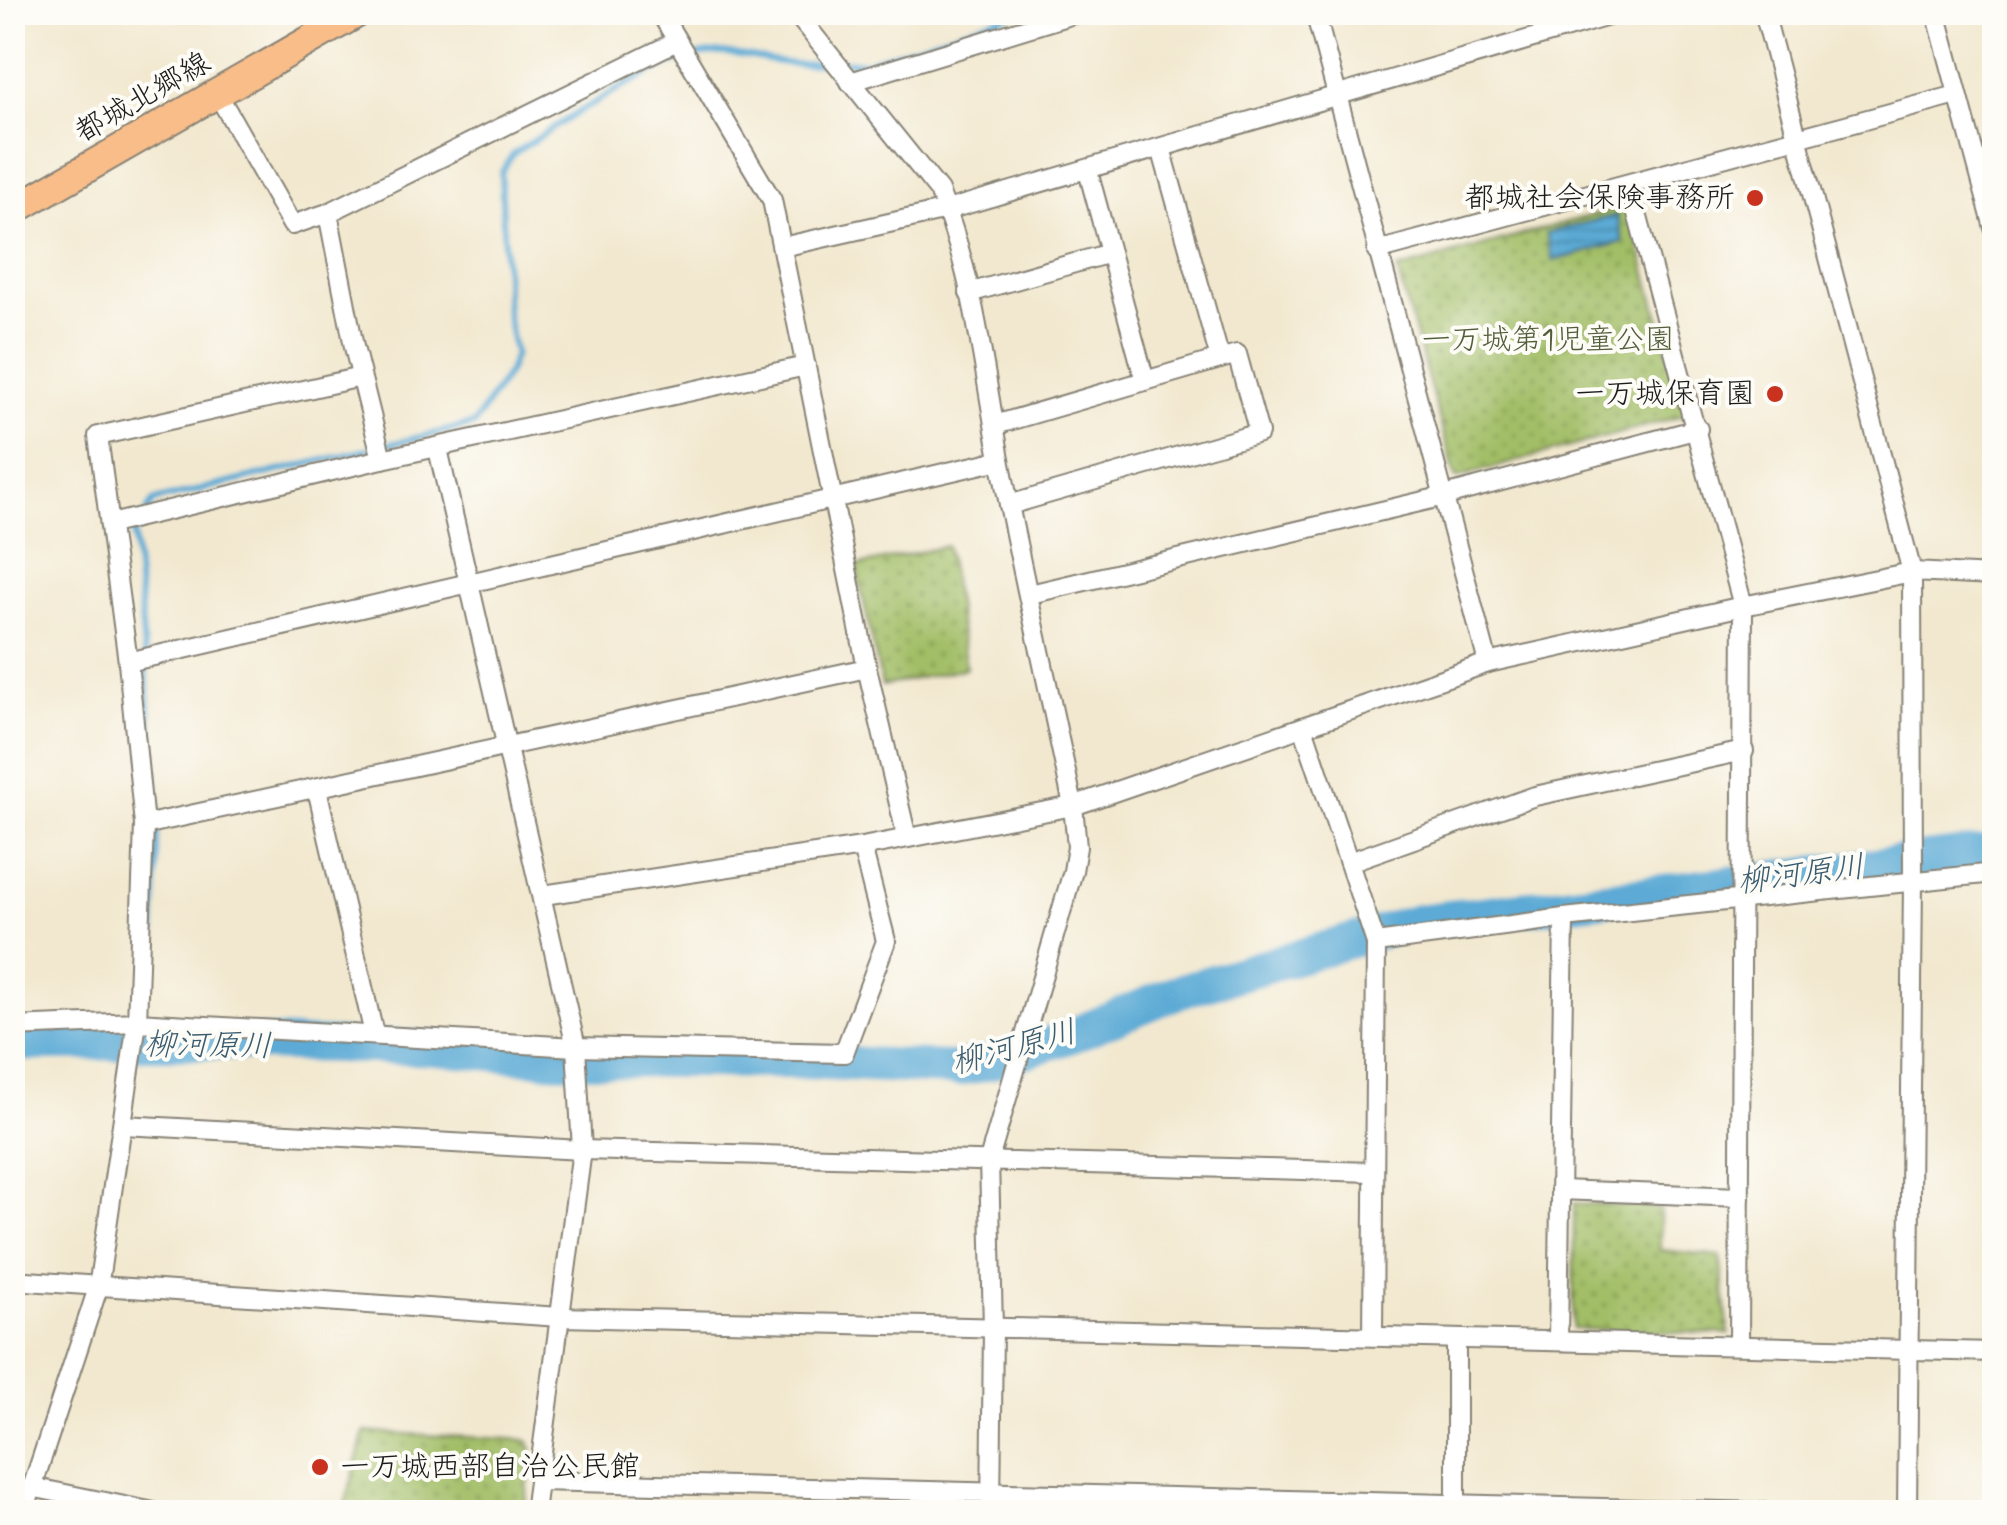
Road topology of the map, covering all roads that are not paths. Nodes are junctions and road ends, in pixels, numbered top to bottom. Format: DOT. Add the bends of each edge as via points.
graph roads {
  1 [pos="359,12"];
  2 [pos="660,12"];
  3 [pos="794,12"];
  4 [pos="1080,12"];
  5 [pos="1315,12"];
  6 [pos="1622,12"];
  7 [pos="1764,12"];
  8 [pos="1936,12"];
  9 [pos="320,22"];
  10 [pos="677,41"];
  11 [pos="850,82"];
  12 [pos="217,93"];
  13 [pos="1338,94"];
  14 [pos="1957,95"];
  15 [pos="1795,140"];
  16 [pos="1160,148"];
  17 [pos="1088,171"];
  18 [pos="1629,184"];
  19 [pos="947,210"];
  20 [pos="12,211"];
  21 [pos="328,213"];
  22 [pos="1994,228"];
  23 [pos="782,247"];
  24 [pos="1377,251"];
  25 [pos="1110,253"];
  26 [pos="970,293"];
  27 [pos="1220,359"];
  28 [pos="806,366"];
  29 [pos="360,377"];
  30 [pos="1146,381"];
  31 [pos="994,425"];
  32 [pos="1698,428"];
  33 [pos="438,449"];
  34 [pos="382,460"];
  35 [pos="1000,460"];
  36 [pos="1444,496"];
  37 [pos="834,500"];
  38 [pos="1010,505"];
  39 [pos="111,524"];
  40 [pos="1912,572"];
  41 [pos="1994,576"];
  42 [pos="469,585"];
  43 [pos="1030,594"];
  44 [pos="1744,606"];
  45 [pos="128,662"];
  46 [pos="1488,663"];
  47 [pos="867,668"];
  48 [pos="1304,728"];
  49 [pos="508,746"];
  50 [pos="1744,751"];
  51 [pos="318,790"];
  52 [pos="1073,806"];
  53 [pos="144,826"];
  54 [pos="907,838"];
  55 [pos="862,847"];
  56 [pos="1349,862"];
  57 [pos="1994,873"];
  58 [pos="1913,880"];
  59 [pos="543,895"];
  60 [pos="1741,899"];
  61 [pos="1564,918"];
  62 [pos="1376,942"];
  63 [pos="136,1022"];
  64 [pos="12,1027"];
  65 [pos="374,1034"];
  66 [pos="576,1046"];
  67 [pos="123,1125"];
  68 [pos="582,1150"];
  69 [pos="989,1160"];
  70 [pos="1374,1172"];
  71 [pos="1560,1190"];
  72 [pos="1740,1197"];
  73 [pos="12,1280"];
  74 [pos="98,1288"];
  75 [pos="560,1316"];
  76 [pos="993,1328"];
  77 [pos="1373,1335"];
  78 [pos="1456,1340"];
  79 [pos="1558,1340"];
  80 [pos="1739,1344"];
  81 [pos="1908,1350"];
  82 [pos="1994,1352"];
  83 [pos="538,1481"];
  84 [pos="31,1487"];
  85 [pos="991,1503"];
  86 [pos="1188,1506"];
  87 [pos="1456,1508"];
  88 [pos="24,1512"];
  89 [pos="154,1512"];
  90 [pos="534,1512"];
  91 [pos="1763,1512"];
  92 [pos="1907,1512"];
  1 -- 9 [label="main road, 都城北郷線"];
  2 -- 10 [label="street"];
  3 -- 11 [label="street"];
  4 -- 11 [label="street"];
  5 -- 13 [label="street"];
  6 -- 13 [label="street"];
  7 -- 15 [label="street"];
  8 -- 14 [label="street"];
  9 -- 12 [label="main road, 都城北郷線"];
  10 -- 21 [label="street"];
  10 -- 23 [label="street" via="772,200"];
  11 -- 19 [label="street" via="939,191"];
  12 -- 20 [label="main road, 都城北郷線"];
  12 -- 21 [label="street" via="292,225"];
  13 -- 16 [label="street"];
  13 -- 24 [label="street"];
  14 -- 15 [label="street"];
  14 -- 22 [label="street"];
  15 -- 18 [label="street"];
  15 -- 40 [label="street"];
  16 -- 17 [label="street"];
  16 -- 27 [label="street"];
  17 -- 19 [label="street"];
  17 -- 25 [label="street"];
  18 -- 24 [label="street"];
  18 -- 32 [label="street"];
  19 -- 23 [label="street"];
  19 -- 26 [label="street"];
  21 -- 29 [label="street"];
  23 -- 28 [label="street"];
  24 -- 36 [label="street"];
  25 -- 26 [label="street"];
  25 -- 30 [label="street"];
  26 -- 31 [label="street"];
  27 -- 30 [label="street"];
  27 -- 38 [label="street" via="1237,354 1259,433"];
  28 -- 33 [label="street"];
  28 -- 37 [label="street"];
  29 -- 34 [label="street"];
  29 -- 39 [label="street" via="98,436"];
  30 -- 31 [label="street"];
  31 -- 35 [label="street"];
  32 -- 36 [label="street"];
  32 -- 44 [label="street"];
  33 -- 34 [label="street"];
  33 -- 42 [label="street"];
  34 -- 39 [label="street"];
  35 -- 37 [label="street"];
  35 -- 38 [label="street"];
  36 -- 43 [label="street"];
  36 -- 46 [label="street"];
  37 -- 42 [label="street"];
  37 -- 47 [label="street"];
  38 -- 43 [label="street"];
  39 -- 45 [label="street"];
  40 -- 41 [label="street"];
  40 -- 44 [label="street"];
  40 -- 58 [label="street"];
  42 -- 45 [label="street"];
  42 -- 49 [label="street"];
  43 -- 52 [label="street"];
  44 -- 46 [label="street"];
  44 -- 50 [label="street"];
  45 -- 53 [label="street"];
  46 -- 48 [label="street"];
  47 -- 49 [label="street"];
  47 -- 54 [label="street"];
  48 -- 52 [label="street"];
  48 -- 56 [label="street"];
  49 -- 51 [label="street"];
  49 -- 59 [label="street"];
  50 -- 56 [label="street" via="1535,796"];
  50 -- 60 [label="street"];
  51 -- 53 [label="street"];
  51 -- 65 [label="street"];
  52 -- 54 [label="street"];
  52 -- 69 [label="street" via="1073,871"];
  53 -- 63 [label="street"];
  54 -- 55 [label="street"];
  55 -- 59 [label="street"];
  55 -- 66 [label="street" via="886,940 844,1053"];
  56 -- 62 [label="street"];
  57 -- 58 [label="street"];
  58 -- 60 [label="street"];
  58 -- 81 [label="street"];
  59 -- 66 [label="street"];
  60 -- 61 [label="street"];
  60 -- 72 [label="street"];
  61 -- 62 [label="street"];
  61 -- 71 [label="street"];
  62 -- 70 [label="street"];
  63 -- 64 [label="street"];
  63 -- 65 [label="street"];
  63 -- 67 [label="street"];
  65 -- 66 [label="street"];
  66 -- 68 [label="street"];
  67 -- 68 [label="street"];
  67 -- 74 [label="street"];
  68 -- 69 [label="street"];
  68 -- 75 [label="street"];
  69 -- 70 [label="street"];
  69 -- 76 [label="street"];
  70 -- 77 [label="street"];
  71 -- 72 [label="street"];
  71 -- 79 [label="street"];
  72 -- 80 [label="street"];
  73 -- 74 [label="street"];
  74 -- 75 [label="street"];
  74 -- 84 [label="street"];
  75 -- 76 [label="street"];
  75 -- 83 [label="street"];
  76 -- 77 [label="street"];
  76 -- 85 [label="street"];
  77 -- 78 [label="street"];
  78 -- 79 [label="street"];
  78 -- 87 [label="street"];
  79 -- 80 [label="street"];
  80 -- 81 [label="street"];
  81 -- 82 [label="street"];
  81 -- 92 [label="street"];
  83 -- 85 [label="street"];
  83 -- 90 [label="street"];
  84 -- 88 [label="street"];
  84 -- 89 [label="street"];
  85 -- 86 [label="street"];
  86 -- 87 [label="street"];
  87 -- 91 [label="street"];
}
